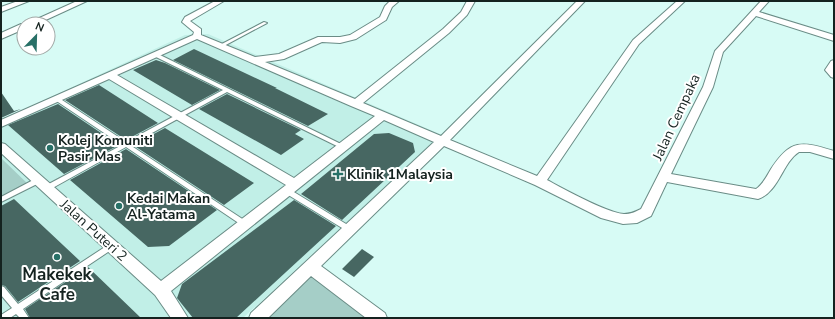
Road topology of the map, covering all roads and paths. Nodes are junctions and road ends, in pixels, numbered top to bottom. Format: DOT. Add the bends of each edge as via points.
graph roads {
  1 [pos="25,1"];
  2 [pos="83,1"];
  3 [pos="220,1"];
  4 [pos="396,1"];
  5 [pos="470,1"];
  6 [pos="581,1"];
  7 [pos="681,1"];
  8 [pos="765,1"];
  9 [pos="1,10"];
  10 [pos="754,13"];
  11 [pos="48,16"];
  12 [pos="265,23"];
  13 [pos="16,29"];
  14 [pos="1,36"];
  15 [pos="197,36"];
  16 [pos="834,38"];
  17 [pos="220,46"];
  18 [pos="156,56"];
  19 [pos="253,60"];
  20 [pos="834,63"];
  21 [pos="834,75"];
  22 [pos="111,76"];
  23 [pos="226,90"];
  24 [pos="57,99"];
  25 [pos="355,104"];
  26 [pos="179,116"];
  27 [pos="382,116"];
  28 [pos="1,124"];
  29 [pos="442,141"];
  30 [pos="126,145"];
  31 [pos="1,147"];
  32 [pos="343,147"];
  33 [pos="834,155"];
  34 [pos="663,177"];
  35 [pos="539,182"];
  36 [pos="43,184"];
  37 [pos="292,188"];
  38 [pos="1,200"];
  39 [pos="245,224"];
  40 [pos="349,229"];
  41 [pos="111,246"];
  42 [pos="310,266"];
  43 [pos="1,288"];
  44 [pos="160,290"];
  45 [pos="17,308"];
  46 [pos="3,318"];
  47 [pos="25,318"];
  48 [pos="180,318"];
  49 [pos="257,318"];
  50 [pos="379,318"];
  1 -- 9 [label="street"];
  2 -- 11 [label="street"];
  3 -- 15 [label="street" via="186,22 198,31"];
  4 -- 19 [label="street" via="389,6 383,18 347,40 321,39 280,57"];
  5 -- 25 [label="street" via="464,13 446,31"];
  6 -- 29 [label="street"];
  7 -- 35 [label="street" via="636,42"];
  8 -- 10 [label="street, Jalan Cempaka"];
  10 -- 16 [label="street"];
  10 -- 34 [label="street, Jalan Cempaka" via="720,51 708,87"];
  12 -- 17 [label="lane"];
  13 -- 14 [label="street"];
  15 -- 17 [label="street"];
  15 -- 18 [label="street"];
  17 -- 19 [label="street"];
  18 -- 22 [label="street"];
  18 -- 23 [label="lane"];
  19 -- 25 [label="street"];
  20 -- 21 [label="street" via="830,70"];
  22 -- 24 [label="street"];
  22 -- 26 [label="street"];
  23 -- 26 [label="lane"];
  23 -- 32 [label="lane"];
  24 -- 28 [label="street"];
  24 -- 30 [label="lane"];
  25 -- 27 [label="street"];
  26 -- 30 [label="lane"];
  26 -- 37 [label="street"];
  27 -- 29 [label="street"];
  27 -- 32 [label="street"];
  29 -- 35 [label="street"];
  29 -- 40 [label="street"];
  30 -- 36 [label="lane"];
  30 -- 39 [label="lane"];
  31 -- 36 [label="street, Jalan Puteri 2"];
  32 -- 37 [label="street"];
  33 -- 34 [label="street" via="819,150 792,149 764,191 758,194"];
  34 -- 35 [label="street, Jalan Cempaka" via="646,212 637,218 623,219 606,214"];
  36 -- 38 [label="lane"];
  36 -- 41 [label="street, Jalan Puteri 2"];
  37 -- 39 [label="street"];
  37 -- 40 [label="lane"];
  39 -- 44 [label="street"];
  40 -- 42 [label="street"];
  41 -- 44 [label="street, Jalan Puteri 2"];
  41 -- 45 [label="lane"];
  42 -- 49 [label="street"];
  42 -- 50 [label="street"];
  43 -- 45 [label="lane"];
  44 -- 48 [label="street, Jalan Puteri 2"];
  45 -- 46 [label="lane"];
  45 -- 47 [label="lane"];
}
